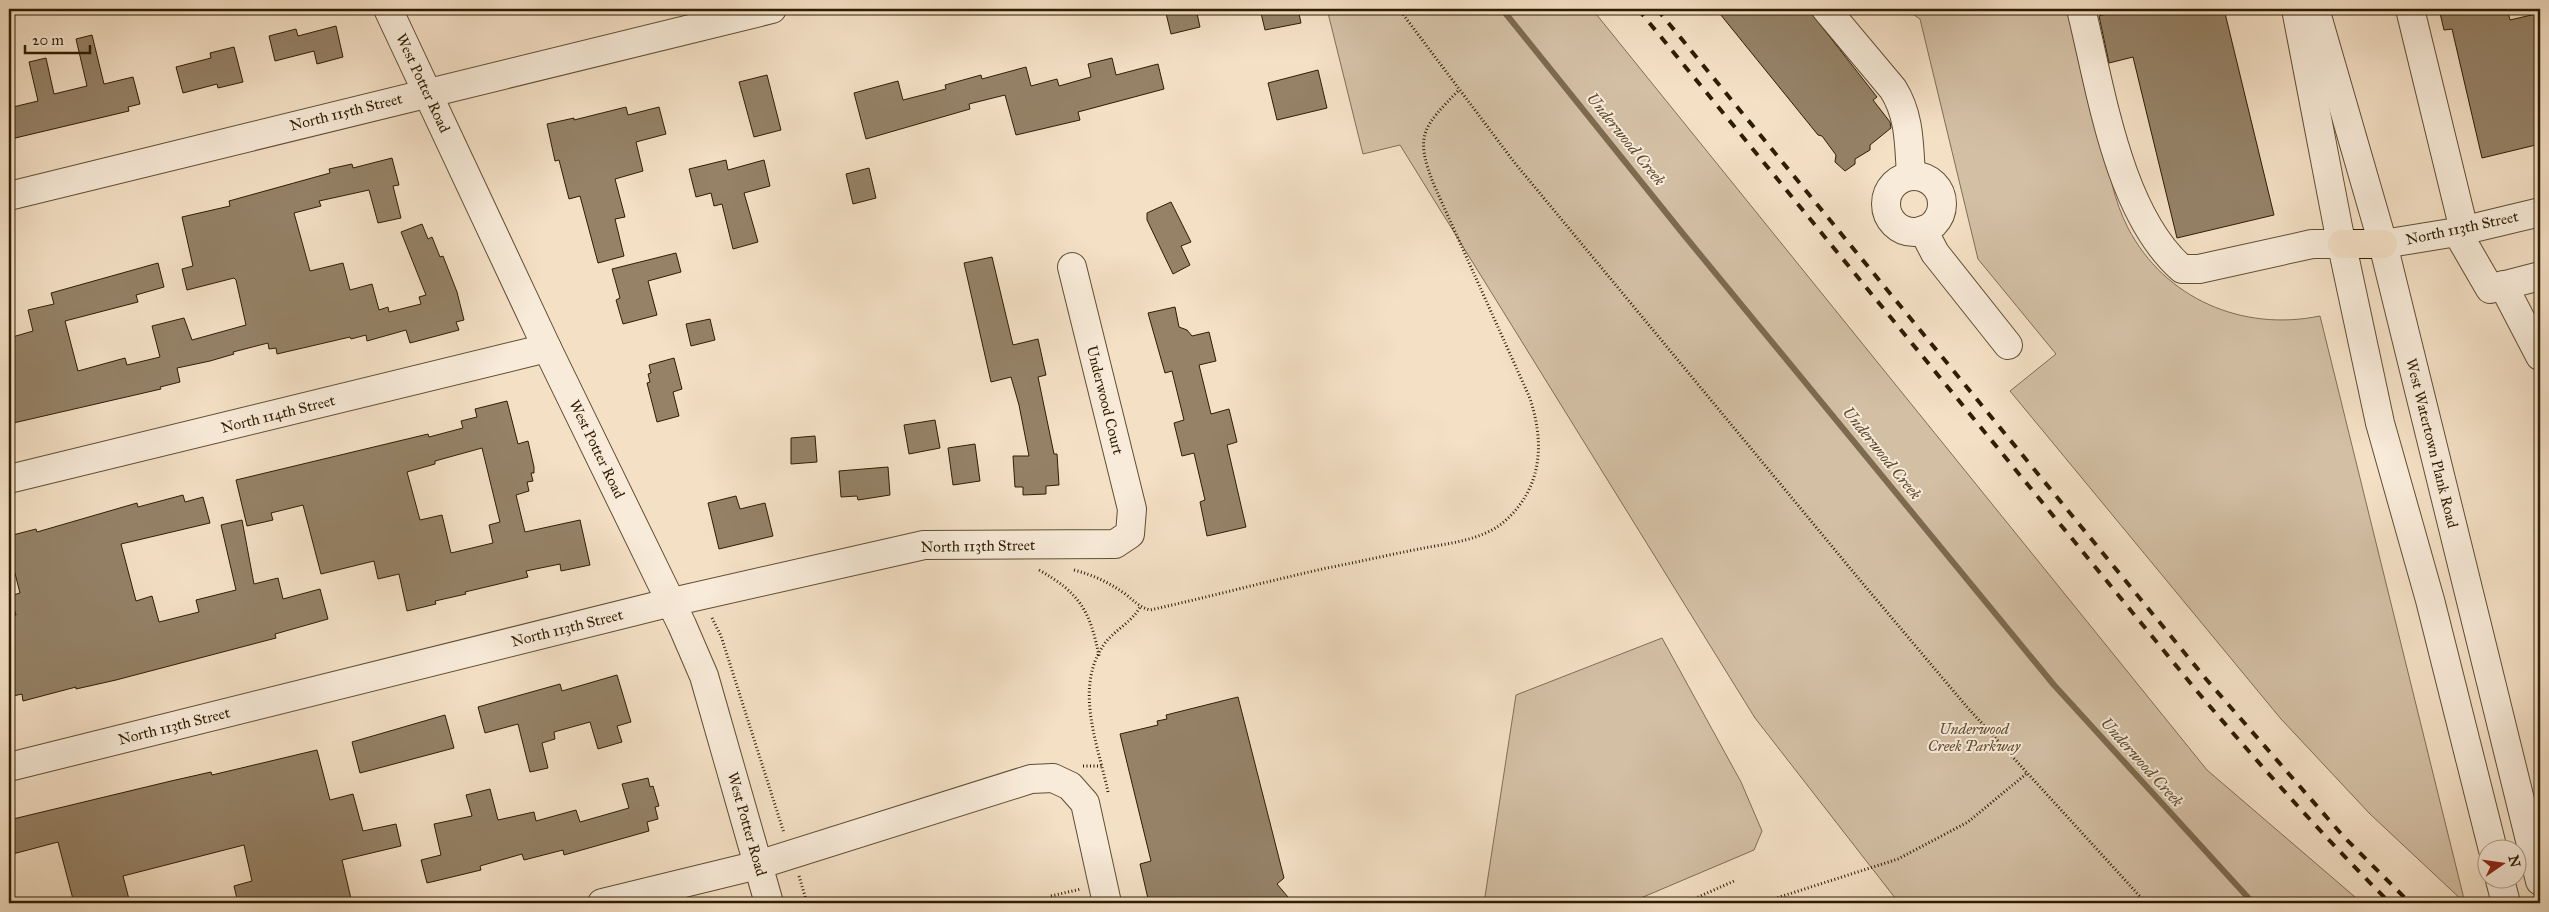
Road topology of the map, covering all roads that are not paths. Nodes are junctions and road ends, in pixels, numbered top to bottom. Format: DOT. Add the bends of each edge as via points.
graph roads {
  1 [pos="388,9"];
  2 [pos="772,9"];
  3 [pos="1826,9"];
  4 [pos="2081,9"];
  5 [pos="2296,9"];
  6 [pos="2315,9"];
  7 [pos="2410,9"];
  8 [pos="428,92"];
  9 [pos="1911,176"];
  10 [pos="9,196"];
  11 [pos="2540,212"];
  12 [pos="1923,230"];
  13 [pos="2460,231"];
  14 [pos="2342,244"];
  15 [pos="2383,244"];
  16 [pos="1072,267"];
  17 [pos="2540,276"];
  18 [pos="2503,285"];
  19 [pos="2008,346"];
  20 [pos="547,348"];
  21 [pos="2540,356"];
  22 [pos="9,480"];
  23 [pos="1130,534"];
  24 [pos="672,602"];
  25 [pos="9,767"];
  26 [pos="2490,840"];
  27 [pos="758,865"];
  28 [pos="2540,881"];
  29 [pos="602,903"];
  30 [pos="769,903"];
  31 [pos="1107,903"];
  1 -- 8 [label="street, West Potter Road"];
  2 -- 8 [label="street, North 115th Street"];
  3 -- 9 [label="street" via="1902,104"];
  4 -- 14 [label="street" via="2121,170 2143,220 2168,256 2182,269 2199,269 2312,244"];
  5 -- 14 [label="street"];
  6 -- 15 [label="street, West Watertown Plank Road"];
  7 -- 13 [label="street"];
  8 -- 10 [label="street, North 115th Street"];
  8 -- 20 [label="street, West Potter Road"];
  9 -- 12 [label="street" via="1928,180 1942,200 1939,216"];
  9 -- 12 [label="street" via="1901,179 1891,188 1886,208 1897,226 1912,232"];
  11 -- 13 [label="street, North 113th Street"];
  12 -- 19 [label="street" via="1935,253"];
  13 -- 15 [label="street, North 113th Street"];
  13 -- 18 [label="street" via="2490,289"];
  14 -- 15 [label="main road"];
  14 -- 26 [label="street" via="2380,423 2430,600"];
  15 -- 28 [label="street, West Watertown Plank Road"];
  16 -- 23 [label="street, Underwood Court" via="1132,509"];
  17 -- 18 [label="street"];
  18 -- 21 [label="street"];
  20 -- 22 [label="street, North 114th Street"];
  20 -- 24 [label="street, West Potter Road"];
  23 -- 24 [label="street, North 113th Street" via="1115,544 924,545"];
  24 -- 25 [label="street, North 113th Street"];
  24 -- 27 [label="street, West Potter Road" via="704,676"];
  27 -- 29 [label="street"];
  27 -- 30 [label="street, West Potter Road"];
  27 -- 31 [label="street" via="1031,779 1053,778 1070,786 1085,803"];
}
